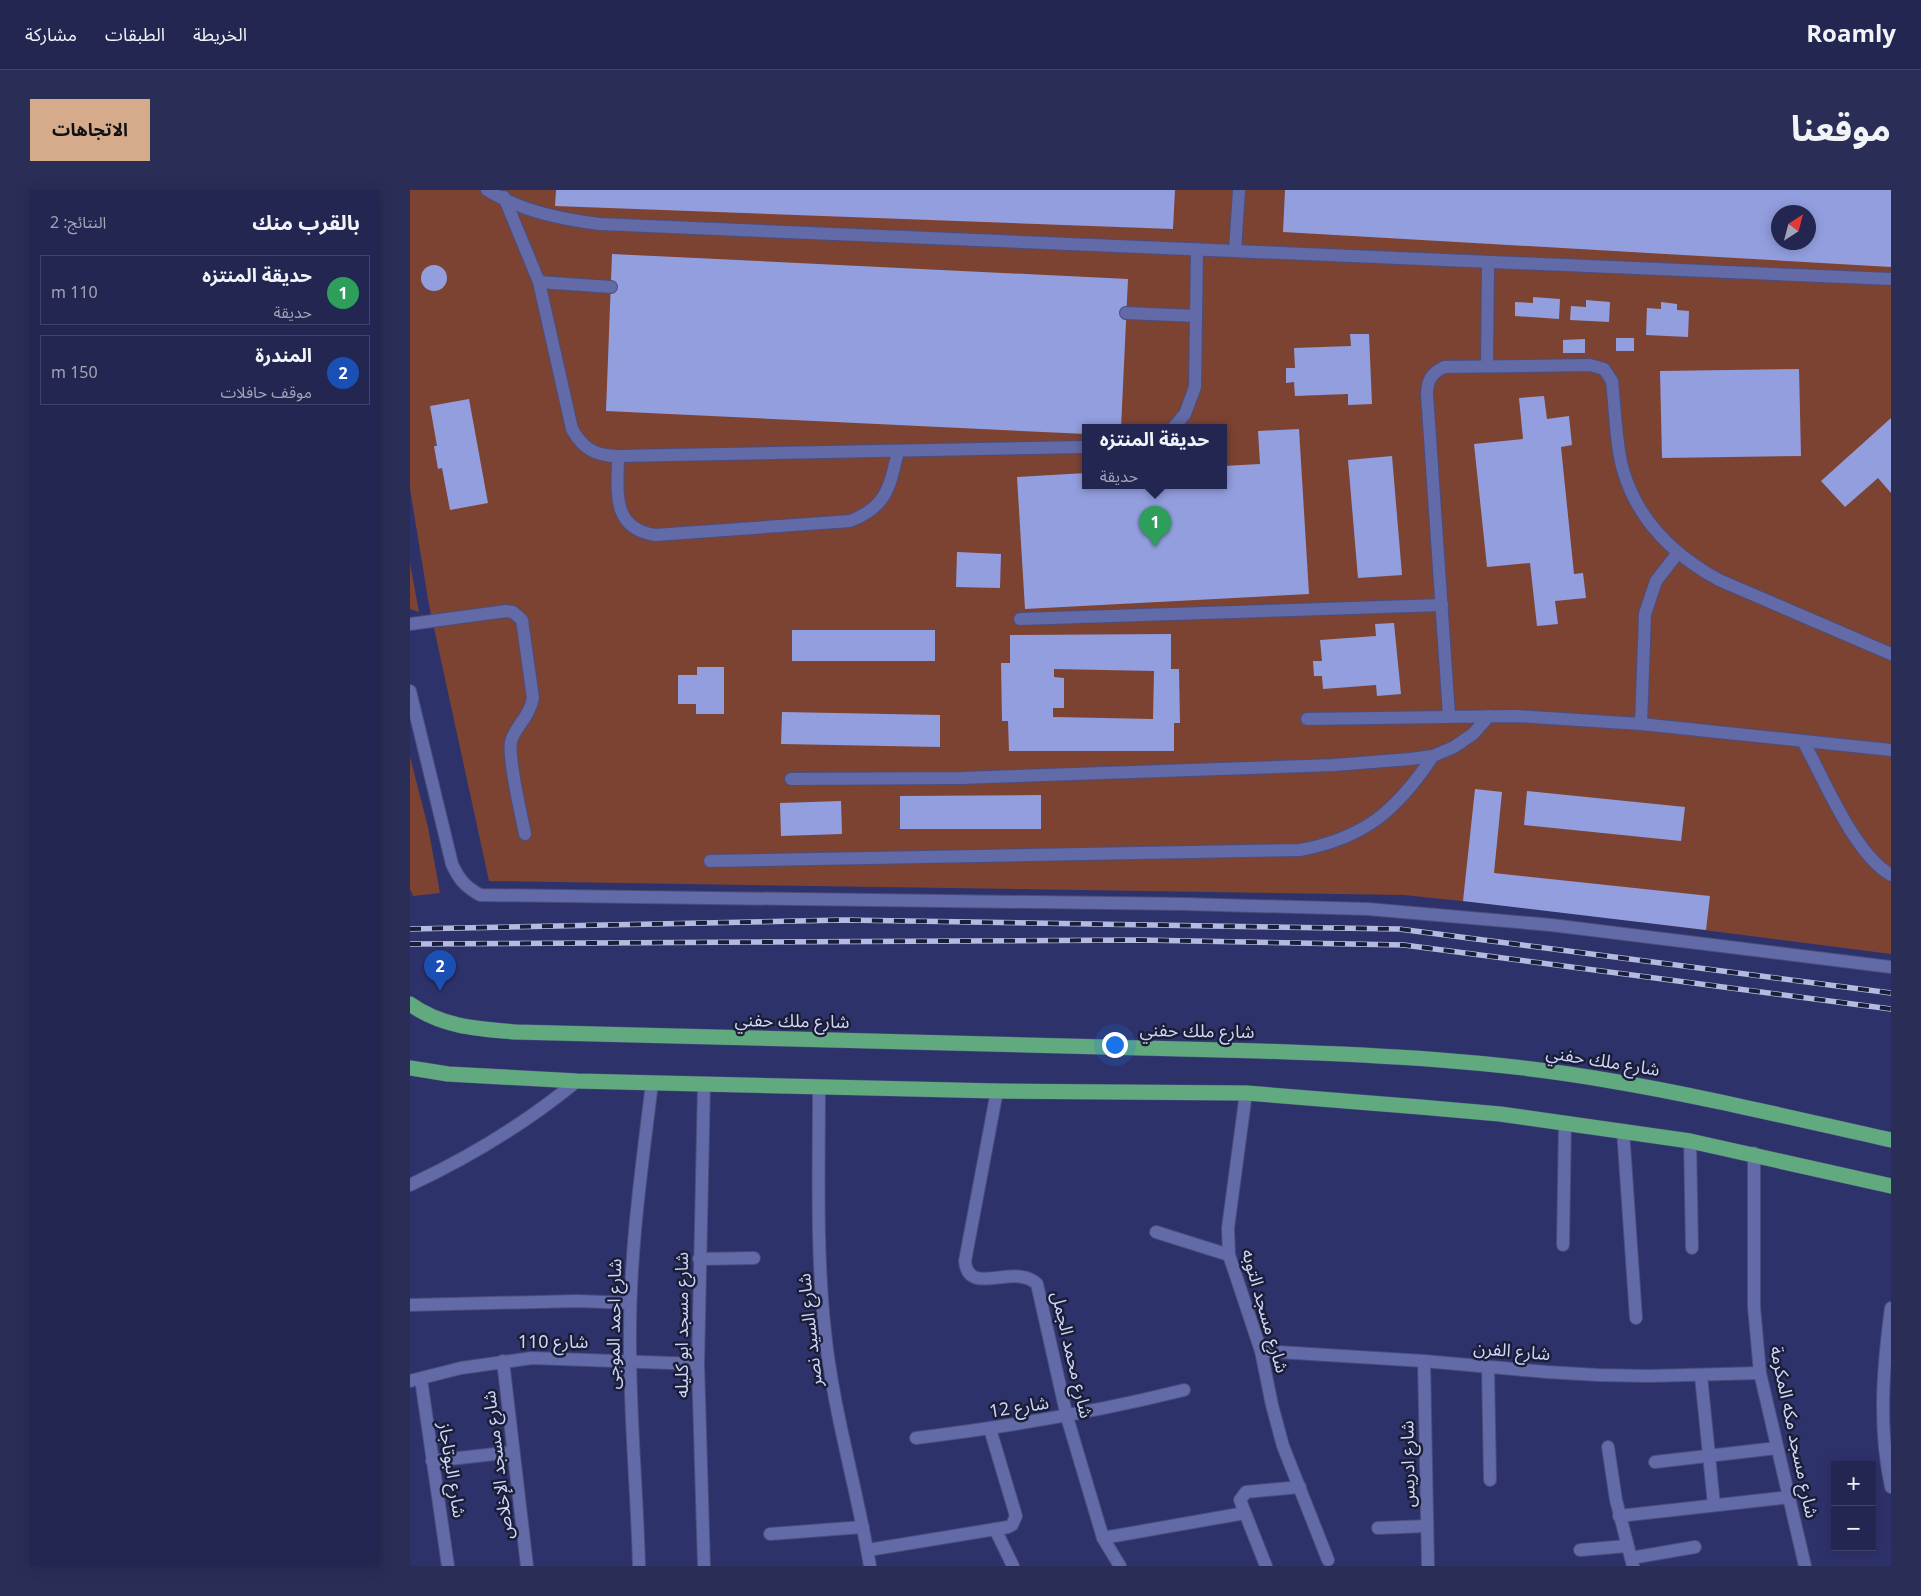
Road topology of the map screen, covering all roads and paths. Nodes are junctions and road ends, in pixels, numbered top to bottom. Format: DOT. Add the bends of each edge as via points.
graph roads {
  1 [pos="486,190"];
  2 [pos="1239,190"];
  3 [pos="504,196"];
  4 [pos="1197,249"];
  5 [pos="1235,251"];
  6 [pos="1488,262"];
  7 [pos="1891,279"];
  8 [pos="538,282"];
  9 [pos="611,287"];
  10 [pos="1126,313"];
  11 [pos="1196,316"];
  12 [pos="1487,366"];
  13 [pos="1176,424"];
  14 [pos="1082,447"];
  15 [pos="898,451"];
  16 [pos="618,456"];
  17 [pos="1677,554"];
  18 [pos="1442,605"];
  19 [pos="1020,619"];
  20 [pos="410,624"];
  21 [pos="1891,654"];
  22 [pos="410,691"];
  23 [pos="1450,715"];
  24 [pos="1488,716"];
  25 [pos="1307,719"];
  26 [pos="1641,724"];
  27 [pos="1803,741"];
  28 [pos="1891,750"];
  29 [pos="1433,756"];
  30 [pos="791,780"];
  31 [pos="525,834"];
  32 [pos="710,861"];
  33 [pos="1891,875"];
  34 [pos="1891,968"];
  35 [pos="410,1004"];
  36 [pos="410,1068"];
  37 [pos="577,1081"];
  38 [pos="652,1083"];
  39 [pos="704,1084"];
  40 [pos="819,1087"];
  41 [pos="998,1091"];
  42 [pos="1246,1093"];
  43 [pos="1566,1122"];
  44 [pos="1623,1130"];
  45 [pos="1690,1140"];
  46 [pos="1891,1140"];
  47 [pos="1754,1153"];
  48 [pos="410,1185"];
  49 [pos="1891,1186"];
  50 [pos="1156,1232"];
  51 [pos="1563,1245"];
  52 [pos="1692,1248"];
  53 [pos="1229,1256"];
  54 [pos="754,1258"];
  55 [pos="699,1259"];
  56 [pos="630,1303"];
  57 [pos="410,1305"];
  58 [pos="1891,1308"];
  59 [pos="1636,1318"];
  60 [pos="1262,1351"];
  61 [pos="630,1360"];
  62 [pos="503,1361"];
  63 [pos="1424,1361"];
  64 [pos="698,1364"];
  65 [pos="1488,1367"];
  66 [pos="1760,1373"];
  67 [pos="1887,1373"];
  68 [pos="1701,1376"];
  69 [pos="416,1380"];
  70 [pos="1184,1390"];
  71 [pos="1067,1416"];
  72 [pos="990,1430"];
  73 [pos="916,1438"];
  74 [pos="1608,1447"];
  75 [pos="1777,1448"];
  76 [pos="513,1452"];
  77 [pos="1709,1456"];
  78 [pos="432,1461"];
  79 [pos="1656,1462"];
  80 [pos="1490,1480"];
  81 [pos="1300,1487"];
  82 [pos="1891,1487"];
  83 [pos="1790,1497"];
  84 [pos="1714,1505"];
  85 [pos="1245,1513"];
  86 [pos="1619,1516"];
  87 [pos="1427,1526"];
  88 [pos="863,1527"];
  89 [pos="1378,1528"];
  90 [pos="996,1529"];
  91 [pos="770,1534"];
  92 [pos="1103,1538"];
  93 [pos="1695,1547"];
  94 [pos="868,1550"];
  95 [pos="1580,1550"];
  96 [pos="1630,1556"];
  97 [pos="1328,1560"];
  98 [pos="448,1566"];
  99 [pos="527,1566"];
  100 [pos="639,1566"];
  101 [pos="704,1566"];
  102 [pos="870,1566"];
  103 [pos="1013,1566"];
  104 [pos="1120,1566"];
  105 [pos="1266,1566"];
  106 [pos="1428,1566"];
  107 [pos="1805,1566"];
  1 -- 3 [label="street"];
  2 -- 5 [label="street"];
  3 -- 4 [label="street" via="538,214 600,224"];
  3 -- 8 [label="street"];
  4 -- 5 [label="street"];
  4 -- 11 [label="street"];
  5 -- 6 [label="street"];
  6 -- 7 [label="street"];
  6 -- 12 [label="street"];
  8 -- 9 [label="street"];
  8 -- 16 [label="street" via="572,429 586,448 597,454"];
  10 -- 11 [label="street"];
  11 -- 13 [label="street" via="1195,387 1185,414"];
  12 -- 17 [label="street" via="1590,365 1604,369 1612,382 1623,472 1632,495 1660,536"];
  12 -- 18 [label="street" via="1444,367 1436,371 1427,385"];
  14 -- 15 [label="street"];
  15 -- 16 [label="street"];
  15 -- 16 [label="street" via="889,489 882,500 873,510 850,521 654,535 637,530 620,510"];
  17 -- 21 [label="street" via="1719,580"];
  17 -- 26 [label="street" via="1656,582 1645,614"];
  18 -- 19 [label="street"];
  18 -- 23 [label="street"];
  20 -- 31 [label="street" via="506,611 513,612 522,620 533,698 531,710 513,736 510,751"];
  22 -- 34 [label="street" via="452,864 467,888 480,895 1358,909 1551,925"];
  23 -- 24 [label="street"];
  23 -- 25 [label="street"];
  24 -- 26 [label="street"];
  24 -- 29 [label="street" via="1473,734"];
  26 -- 27 [label="street"];
  27 -- 28 [label="street"];
  27 -- 33 [label="street" via="1858,842 1874,863"];
  29 -- 30 [label="street" via="1315,766 961,778"];
  29 -- 32 [label="street" via="1400,800 1380,819 1328,845 1300,850"];
  35 -- 46 [label="highway, شارع ملك حفني" via="450,1025 516,1032 1278,1052 1518,1067 1691,1095"];
  36 -- 37 [label="highway" via="448,1074"];
  37 -- 38 [label="highway"];
  37 -- 48 [label="street" via="542,1110 504,1134"];
  38 -- 39 [label="highway"];
  38 -- 56 [label="street, شارع احمد الموجى" via="633,1246"];
  39 -- 40 [label="highway"];
  39 -- 55 [label="street, شارع مسجد ابو كليله"];
  40 -- 41 [label="highway"];
  40 -- 88 [label="street, شارع السيد نصر" via="819,1230 825,1333 832,1384"];
  41 -- 42 [label="highway"];
  41 -- 71 [label="street, شارع محمد الجمل" via="965,1261 966,1271 981,1279 1020,1275 1030,1277 1038,1284"];
  42 -- 43 [label="highway"];
  42 -- 53 [label="street, شارع مسجد التوبه" via="1228,1228"];
  43 -- 44 [label="highway"];
  43 -- 51 [label="street"];
  44 -- 45 [label="highway"];
  44 -- 59 [label="street"];
  45 -- 47 [label="highway"];
  45 -- 52 [label="street"];
  47 -- 49 [label="highway"];
  47 -- 66 [label="street, شارع مسجد مكه المكرمة" via="1754,1307"];
  50 -- 53 [label="street"];
  53 -- 60 [label="street, شارع مسجد التوبه"];
  54 -- 55 [label="street"];
  55 -- 64 [label="street, شارع مسجد ابو كليله"];
  56 -- 57 [label="street"];
  56 -- 61 [label="street, شارع احمد الموجى"];
  58 -- 67 [label="street"];
  60 -- 63 [label="street, شارع الفرن"];
  60 -- 81 [label="street, شارع مسجد التوبه" via="1281,1438"];
  61 -- 62 [label="street, شارع 110" via="532,1358"];
  61 -- 64 [label="street, شارع 110"];
  61 -- 100 [label="street, شارع احمد الموجى"];
  62 -- 69 [label="street, شارع 110"];
  62 -- 76 [label="street, شارع مسجد الإخلاص"];
  63 -- 65 [label="street, شارع الفرن"];
  63 -- 87 [label="street, شارع ادريس"];
  64 -- 101 [label="street, شارع مسجد ابو كليله"];
  65 -- 68 [label="street, شارع الفرن" via="1598,1375"];
  65 -- 80 [label="street"];
  66 -- 68 [label="street, شارع الفرن"];
  66 -- 75 [label="street, شارع مسجد مكه المكرمة"];
  67 -- 82 [label="street" via="1884,1441"];
  68 -- 77 [label="street"];
  69 -- 78 [label="street, شارع البوتاجاز"];
  70 -- 71 [label="street, شارع 12"];
  71 -- 72 [label="street, شارع 12"];
  71 -- 92 [label="street, شارع محمد الجمل"];
  72 -- 73 [label="street, شارع 12"];
  72 -- 90 [label="street" via="1016,1516 1008,1527"];
  74 -- 86 [label="street"];
  75 -- 77 [label="street"];
  75 -- 83 [label="street, شارع مسجد مكه المكرمة"];
  76 -- 78 [label="street"];
  76 -- 99 [label="street, شارع مسجد الإخلاص"];
  77 -- 79 [label="street"];
  77 -- 84 [label="street"];
  78 -- 98 [label="street, شارع البوتاجاز"];
  81 -- 85 [label="street" via="1246,1492 1240,1500"];
  81 -- 97 [label="street, شارع مسجد التوبه"];
  83 -- 84 [label="street"];
  83 -- 107 [label="street, شارع مسجد مكه المكرمة"];
  84 -- 86 [label="street"];
  85 -- 92 [label="street"];
  85 -- 105 [label="street"];
  86 -- 96 [label="street"];
  87 -- 89 [label="street"];
  87 -- 106 [label="street, شارع ادريس"];
  88 -- 91 [label="street"];
  88 -- 94 [label="street, شارع السيد نصر"];
  90 -- 94 [label="street"];
  90 -- 103 [label="street"];
  92 -- 104 [label="street, شارع محمد الجمل"];
  93 -- 96 [label="street"];
  94 -- 102 [label="street, شارع السيد نصر"];
  95 -- 96 [label="street"];
}
